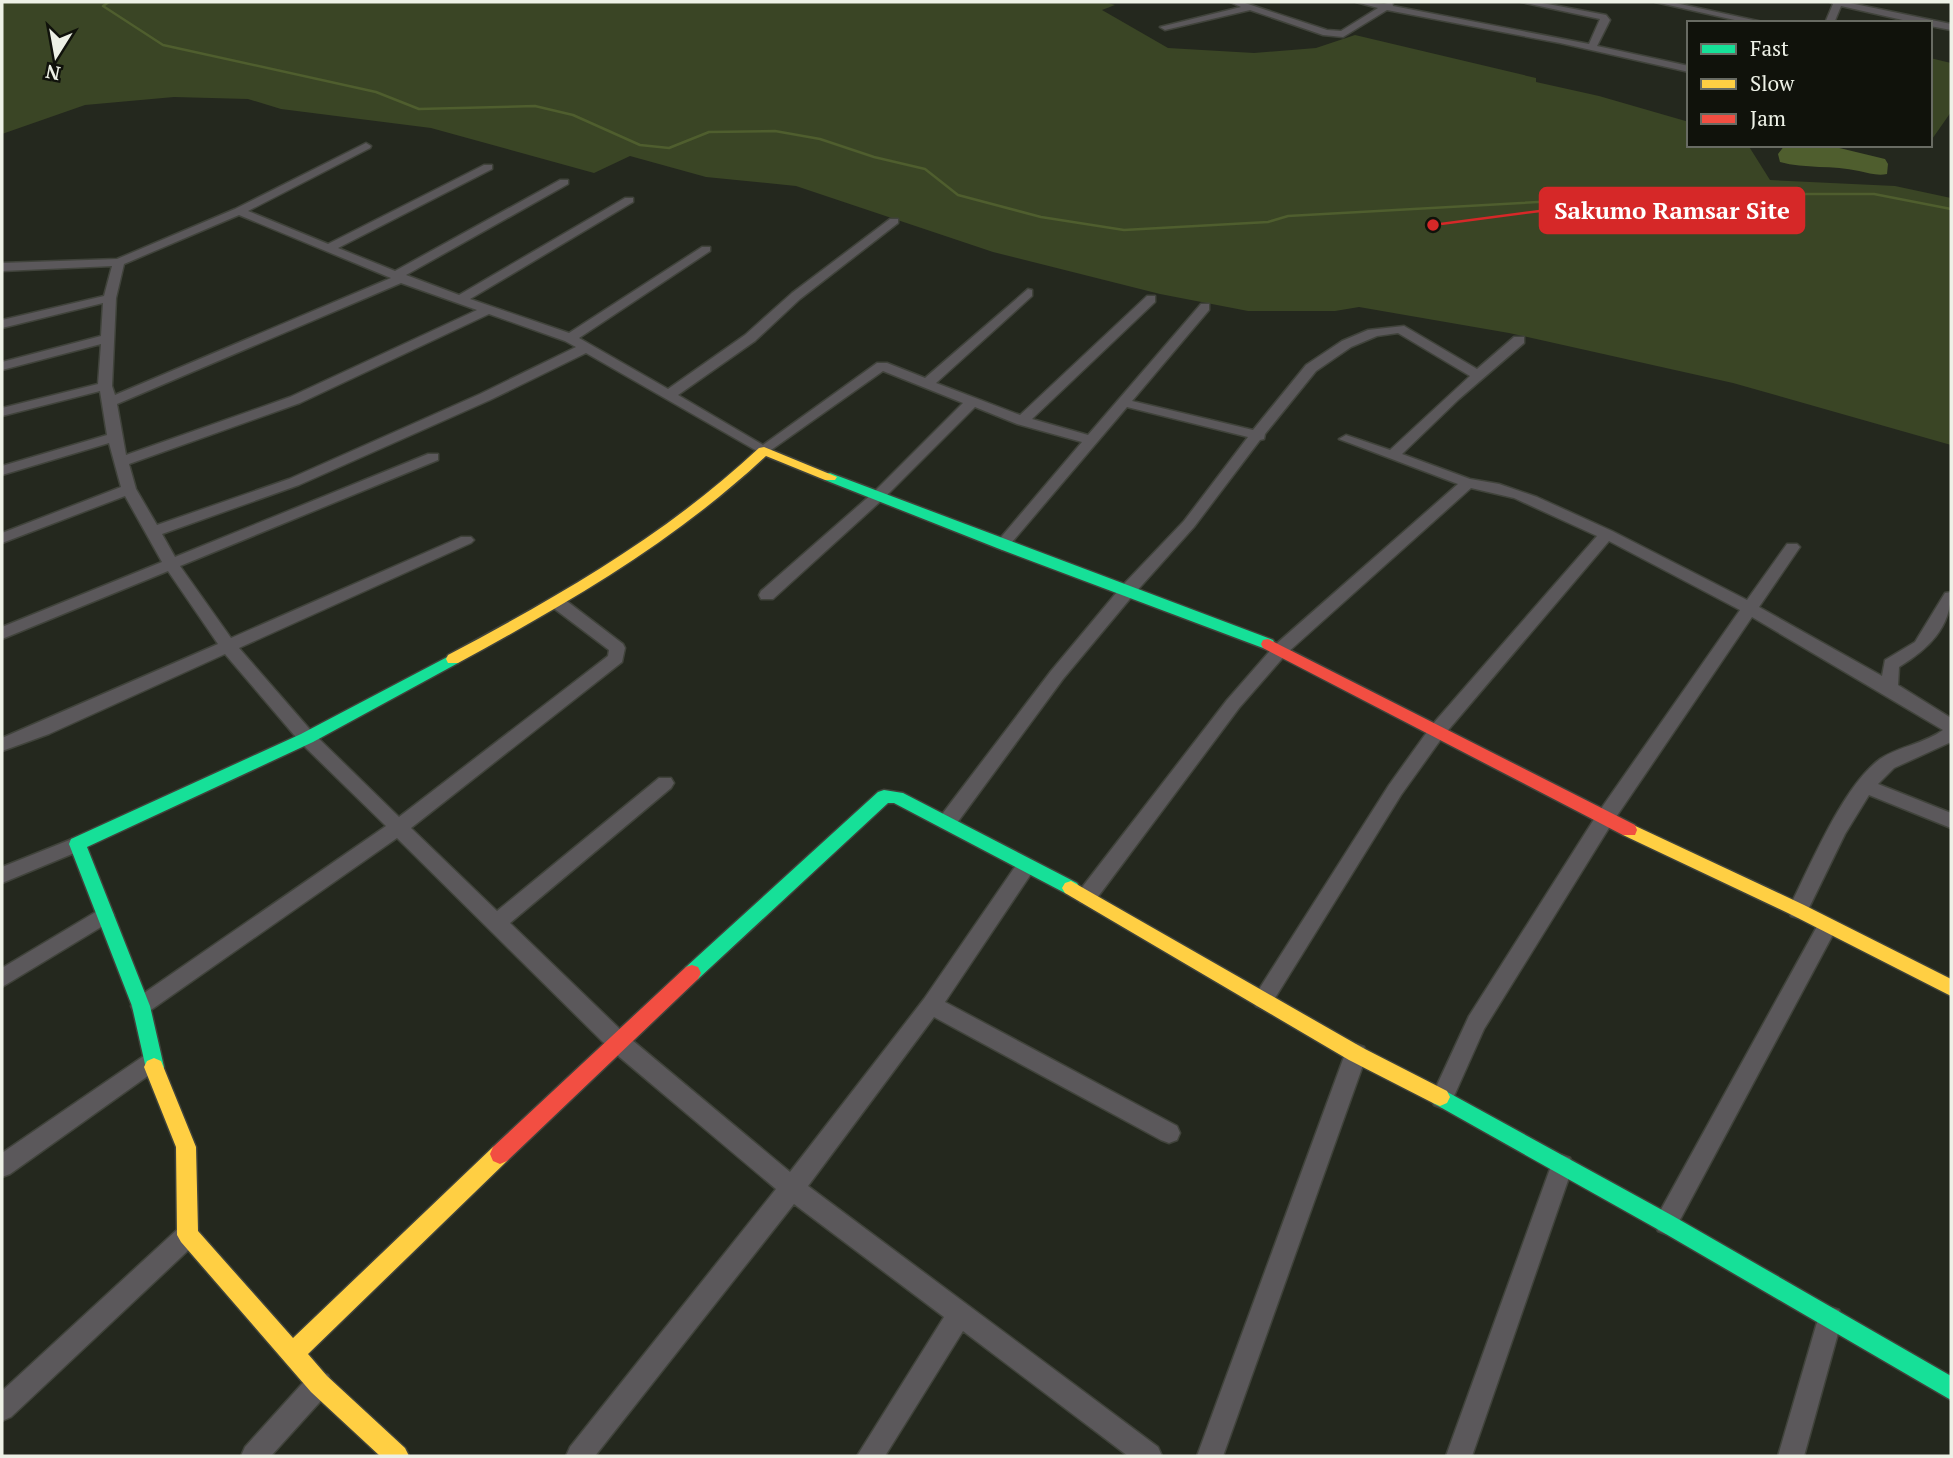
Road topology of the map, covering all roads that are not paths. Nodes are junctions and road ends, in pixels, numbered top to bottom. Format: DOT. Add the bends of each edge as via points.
graph roads {
  1 [pos="1234,2"];
  2 [pos="1360,2"];
  3 [pos="1525,2"];
  4 [pos="1659,2"];
  5 [pos="1837,2"];
  6 [pos="1388,5"];
  7 [pos="1249,8"];
  8 [pos="1753,21"];
  9 [pos="1830,21"];
  10 [pos="1921,21"];
  11 [pos="1932,23"];
  12 [pos="1165,27"];
  13 [pos="1951,27"];
  14 [pos="1592,47"];
  15 [pos="1687,69"];
  16 [pos="366,146"];
  17 [pos="488,167"];
  18 [pos="564,182"];
  19 [pos="629,200"];
  20 [pos="239,211"];
  21 [pos="894,221"];
  22 [pos="329,248"];
  23 [pos="706,249"];
  24 [pos="119,262"];
  25 [pos="2,267"];
  26 [pos="399,277"];
  27 [pos="1028,293"];
  28 [pos="110,298"];
  29 [pos="1151,299"];
  30 [pos="459,300"];
  31 [pos="1205,307"];
  32 [pos="487,310"];
  33 [pos="2,324"];
  34 [pos="106,338"];
  35 [pos="570,338"];
  36 [pos="1519,340"];
  37 [pos="585,348"];
  38 [pos="2,366"];
  39 [pos="1478,375"];
  40 [pos="928,383"];
  41 [pos="105,386"];
  42 [pos="669,396"];
  43 [pos="974,400"];
  44 [pos="110,402"];
  45 [pos="1125,403"];
  46 [pos="2,412"];
  47 [pos="1022,421"];
  48 [pos="1259,436"];
  49 [pos="114,437"];
  50 [pos="1346,439"];
  51 [pos="1093,440"];
  52 [pos="764,451"];
  53 [pos="1392,456"];
  54 [pos="433,457"];
  55 [pos="123,461"];
  56 [pos="2,471"];
  57 [pos="1468,483"];
  58 [pos="128,489"];
  59 [pos="878,496"];
  60 [pos="153,532"];
  61 [pos="1607,534"];
  62 [pos="2,538"];
  63 [pos="466,540"];
  64 [pos="1002,545"];
  65 [pos="1792,547"];
  66 [pos="171,564"];
  67 [pos="1129,590"];
  68 [pos="767,594"];
  69 [pos="1951,597"];
  70 [pos="558,603"];
  71 [pos="1749,608"];
  72 [pos="2,633"];
  73 [pos="228,647"];
  74 [pos="1282,649"];
  75 [pos="1889,688"];
  76 [pos="1951,726"];
  77 [pos="1438,730"];
  78 [pos="1951,733"];
  79 [pos="307,738"];
  80 [pos="2,745"];
  81 [pos="664,783"];
  82 [pos="1865,786"];
  83 [pos="1605,818"];
  84 [pos="1951,821"];
  85 [pos="947,822"];
  86 [pos="399,827"];
  87 [pos="77,844"];
  88 [pos="1026,866"];
  89 [pos="2,874"];
  90 [pos="1087,896"];
  91 [pos="1798,910"];
  92 [pos="104,915"];
  93 [pos="495,924"];
  94 [pos="1827,927"];
  95 [pos="2,978"];
  96 [pos="1951,988"];
  97 [pos="1263,1000"];
  98 [pos="931,1005"];
  99 [pos="141,1006"];
  100 [pos="618,1042"];
  101 [pos="1356,1054"];
  102 [pos="151,1061"];
  103 [pos="1443,1098"];
  104 [pos="1168,1133"];
  105 [pos="2,1166"];
  106 [pos="1562,1166"];
  107 [pos="792,1188"];
  108 [pos="1666,1223"];
  109 [pos="188,1235"];
  110 [pos="959,1315"];
  111 [pos="1830,1319"];
  112 [pos="293,1353"];
  113 [pos="1949,1381"];
  114 [pos="318,1384"];
  115 [pos="2,1408"];
  116 [pos="254,1456"];
  117 [pos="397,1456"];
  118 [pos="579,1456"];
  119 [pos="870,1456"];
  120 [pos="1149,1456"];
  121 [pos="1210,1456"];
  122 [pos="1459,1456"];
  123 [pos="1791,1456"];
  1 -- 7 [label="street"];
  2 -- 6 [label="street"];
  3 -- 14 [label="street" via="1603,18"];
  4 -- 8 [label="street"];
  5 -- 9 [label="street"];
  5 -- 10 [label="street"];
  6 -- 7 [label="street" via="1343,34 1326,33"];
  6 -- 14 [label="street"];
  7 -- 12 [label="street"];
  11 -- 13 [label="street"];
  14 -- 15 [label="street"];
  16 -- 20 [label="street"];
  17 -- 22 [label="street"];
  18 -- 26 [label="street"];
  19 -- 30 [label="street"];
  20 -- 22 [label="street"];
  20 -- 24 [label="street"];
  21 -- 42 [label="street" via="796,296 750,338"];
  22 -- 26 [label="street"];
  23 -- 35 [label="street"];
  24 -- 25 [label="street"];
  24 -- 28 [label="street"];
  26 -- 30 [label="street"];
  26 -- 44 [label="street"];
  27 -- 40 [label="street"];
  28 -- 33 [label="street"];
  28 -- 34 [label="street"];
  29 -- 47 [label="street"];
  30 -- 32 [label="street"];
  31 -- 45 [label="street"];
  32 -- 35 [label="street"];
  32 -- 55 [label="street" via="295,400"];
  34 -- 38 [label="street"];
  34 -- 41 [label="street"];
  35 -- 37 [label="street"];
  36 -- 39 [label="street"];
  37 -- 42 [label="street"];
  37 -- 60 [label="street" via="294,482"];
  39 -- 48 [label="street" via="1409,332 1385,329 1318,360"];
  39 -- 53 [label="street"];
  40 -- 43 [label="street"];
  40 -- 52 [label="street" via="882,366"];
  41 -- 44 [label="street"];
  41 -- 46 [label="street"];
  42 -- 52 [label="street"];
  43 -- 47 [label="street"];
  43 -- 59 [label="street"];
  44 -- 49 [label="street"];
  45 -- 48 [label="street"];
  45 -- 51 [label="street"];
  47 -- 51 [label="street"];
  48 -- 67 [label="street"];
  49 -- 55 [label="street"];
  49 -- 56 [label="street"];
  50 -- 53 [label="street"];
  51 -- 64 [label="street"];
  52 -- 59 [label="street"];
  52 -- 70 [label="street" via="732,483 638,554"];
  53 -- 57 [label="street"];
  54 -- 66 [label="street"];
  55 -- 58 [label="street"];
  57 -- 61 [label="street" via="1493,484"];
  57 -- 74 [label="street"];
  58 -- 60 [label="street"];
  58 -- 62 [label="street"];
  59 -- 64 [label="street"];
  59 -- 68 [label="street"];
  60 -- 66 [label="street"];
  61 -- 71 [label="street"];
  61 -- 77 [label="street"];
  63 -- 73 [label="street"];
  64 -- 67 [label="street"];
  65 -- 71 [label="street"];
  66 -- 72 [label="street"];
  66 -- 73 [label="street"];
  67 -- 74 [label="street"];
  67 -- 85 [label="street" via="1057,676"];
  69 -- 75 [label="street" via="1921,646 1891,664"];
  70 -- 79 [label="street"];
  70 -- 86 [label="street" via="617,648 616,658"];
  71 -- 75 [label="street"];
  71 -- 83 [label="street"];
  73 -- 79 [label="street"];
  73 -- 80 [label="street"];
  74 -- 77 [label="street"];
  74 -- 90 [label="street" via="1233,704"];
  75 -- 76 [label="street"];
  77 -- 83 [label="street"];
  77 -- 97 [label="street"];
  78 -- 82 [label="street" via="1919,752 1887,763"];
  79 -- 86 [label="street"];
  79 -- 87 [label="street"];
  81 -- 93 [label="street"];
  82 -- 84 [label="street"];
  82 -- 91 [label="street"];
  83 -- 91 [label="street"];
  83 -- 103 [label="street" via="1476,1023"];
  85 -- 88 [label="street"];
  85 -- 100 [label="street" via="897,797 884,796"];
  86 -- 93 [label="street"];
  86 -- 99 [label="street"];
  87 -- 89 [label="street"];
  87 -- 92 [label="street"];
  88 -- 90 [label="street"];
  88 -- 98 [label="street"];
  90 -- 97 [label="street"];
  91 -- 94 [label="street"];
  92 -- 95 [label="street"];
  92 -- 99 [label="street"];
  93 -- 100 [label="street"];
  94 -- 96 [label="street"];
  94 -- 108 [label="street"];
  97 -- 101 [label="street"];
  98 -- 104 [label="street"];
  98 -- 107 [label="street"];
  99 -- 102 [label="street"];
  100 -- 107 [label="street"];
  100 -- 112 [label="street"];
  101 -- 103 [label="street"];
  101 -- 121 [label="street"];
  102 -- 105 [label="street"];
  102 -- 109 [label="street" via="186,1147"];
  103 -- 106 [label="street"];
  106 -- 108 [label="street"];
  106 -- 122 [label="street"];
  107 -- 110 [label="street"];
  107 -- 118 [label="street"];
  108 -- 111 [label="street"];
  109 -- 112 [label="street"];
  109 -- 115 [label="street"];
  110 -- 119 [label="street"];
  110 -- 120 [label="street"];
  111 -- 113 [label="street"];
  111 -- 123 [label="street"];
  112 -- 114 [label="street"];
  114 -- 116 [label="street"];
  114 -- 117 [label="street"];
}
